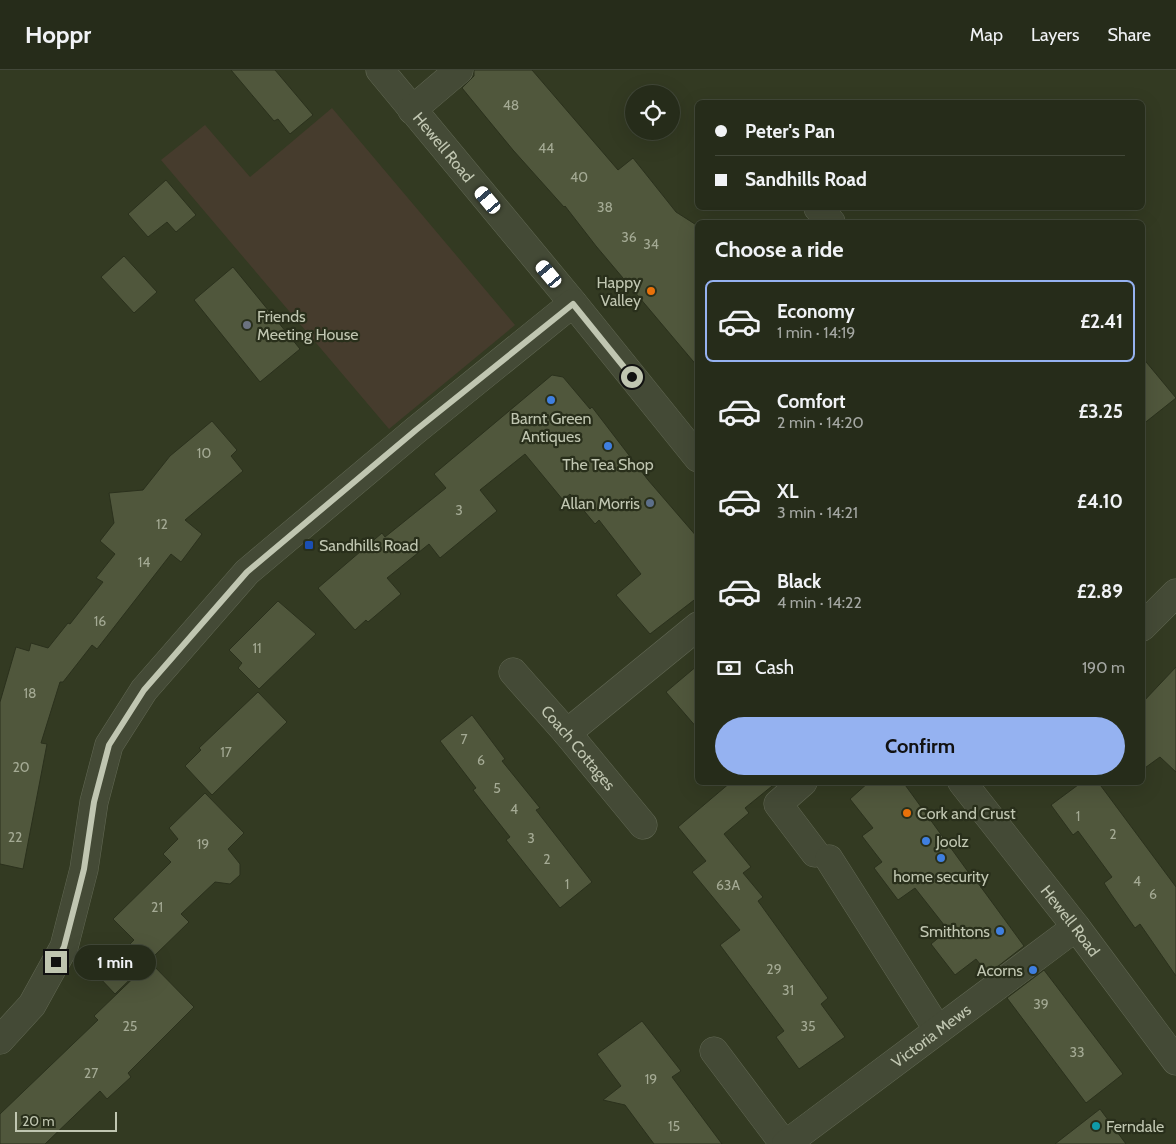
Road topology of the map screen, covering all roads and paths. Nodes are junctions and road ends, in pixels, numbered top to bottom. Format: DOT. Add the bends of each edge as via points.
graph roads {
  1 [pos="380,70"];
  2 [pos="460,70"];
  3 [pos="412,110"];
  4 [pos="820,210"];
  5 [pos="829,220"];
  6 [pos="573,304"];
  7 [pos="695,454"];
  8 [pos="1176,593"];
  9 [pos="1145,624"];
  10 [pos="695,628"];
  11 [pos="513,672"];
  12 [pos="567,733"];
  13 [pos="800,785"];
  14 [pos="975,787"];
  15 [pos="643,825"];
  16 [pos="1076,927"];
  17 [pos="938,1030"];
  18 [pos="0,1040"];
  19 [pos="714,1051"];
  20 [pos="1176,1061"];
  21 [pos="785,1144"];
  1 -- 3 [label="street, Hewell Road"];
  2 -- 3 [label="street"];
  3 -- 6 [label="street, Hewell Road"];
  4 -- 5 [label="street"];
  6 -- 7 [label="street, Hewell Road"];
  6 -- 18 [label="street" via="247,572 144,690 109,745 94,802 84,869 64,947 32,1005"];
  8 -- 9 [label="street"];
  10 -- 12 [label="street"];
  11 -- 12 [label="street, Coach Cottages"];
  12 -- 15 [label="street, Coach Cottages"];
  13 -- 17 [label="street" via="778,804 822,856"];
  14 -- 16 [label="street, Hewell Road"];
  16 -- 17 [label="street, Victoria Mews"];
  16 -- 20 [label="street, Hewell Road"];
  17 -- 21 [label="street, Victoria Mews"];
  19 -- 21 [label="street, Victoria Mews"];
}
